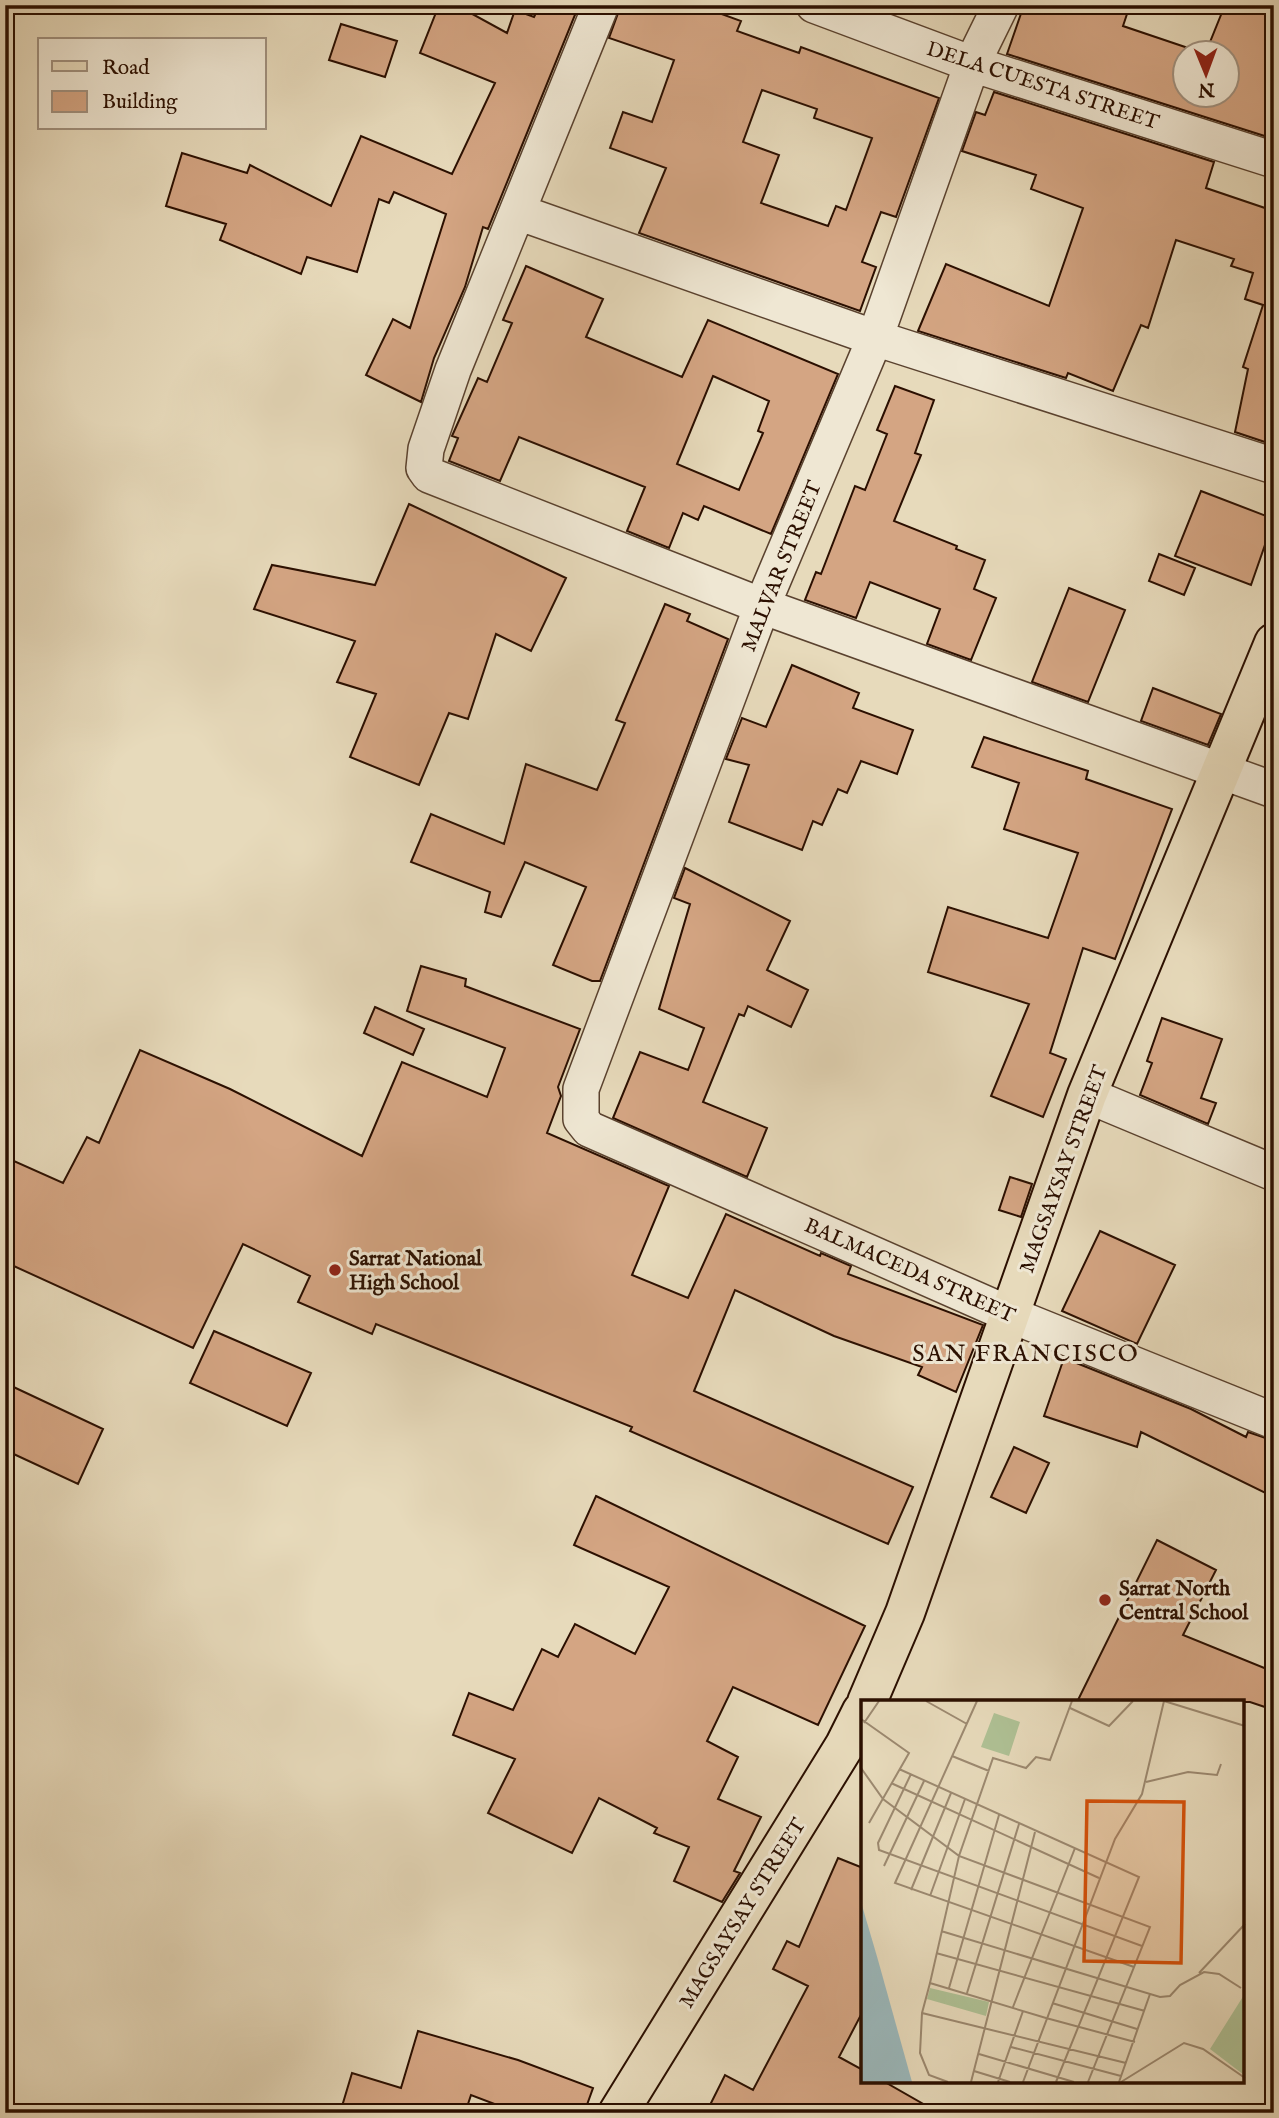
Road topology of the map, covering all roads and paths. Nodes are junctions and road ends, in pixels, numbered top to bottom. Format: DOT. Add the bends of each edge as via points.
graph roads {
  1 [pos="601,5"];
  2 [pos="814,5"];
  3 [pos="1001,5"];
  4 [pos="972,64"];
  5 [pos="1274,160"];
  6 [pos="518,212"];
  7 [pos="875,338"];
  8 [pos="1274,466"];
  9 [pos="762,606"];
  10 [pos="1274,643"];
  11 [pos="1223,772"];
  12 [pos="1274,790"];
  13 [pos="1087,1095"];
  14 [pos="589,1129"];
  15 [pos="1274,1173"];
  16 [pos="1011,1315"];
  17 [pos="1274,1421"];
  18 [pos="868,1700"];
  19 [pos="861,1715"];
  20 [pos="618,2113"];
  1 -- 6 [label="street"];
  2 -- 4 [label="street, DELA CUESTA STREET"];
  3 -- 4 [label="street, MALVAR STREET"];
  4 -- 5 [label="street, DELA CUESTA STREET"];
  4 -- 7 [label="street, MALVAR STREET"];
  6 -- 7 [label="street"];
  6 -- 9 [label="street" via="453,370 424,468 429,475"];
  7 -- 8 [label="street"];
  7 -- 9 [label="street, MALVAR STREET"];
  9 -- 11 [label="street"];
  9 -- 14 [label="street, MALVAR STREET" via="581,1089 581,1119"];
  10 -- 11 [label="main road, MAGSAYSAY STREET"];
  11 -- 12 [label="street"];
  11 -- 13 [label="main road, MAGSAYSAY STREET"];
  13 -- 15 [label="street"];
  13 -- 16 [label="main road, MAGSAYSAY STREET"];
  14 -- 16 [label="street, BALMACEDA STREET"];
  16 -- 17 [label="street, BALMACEDA STREET"];
  16 -- 18 [label="main road, MAGSAYSAY STREET" via="905,1613"];
  19 -- 20 [label="main road, MAGSAYSAY STREET"];
}
